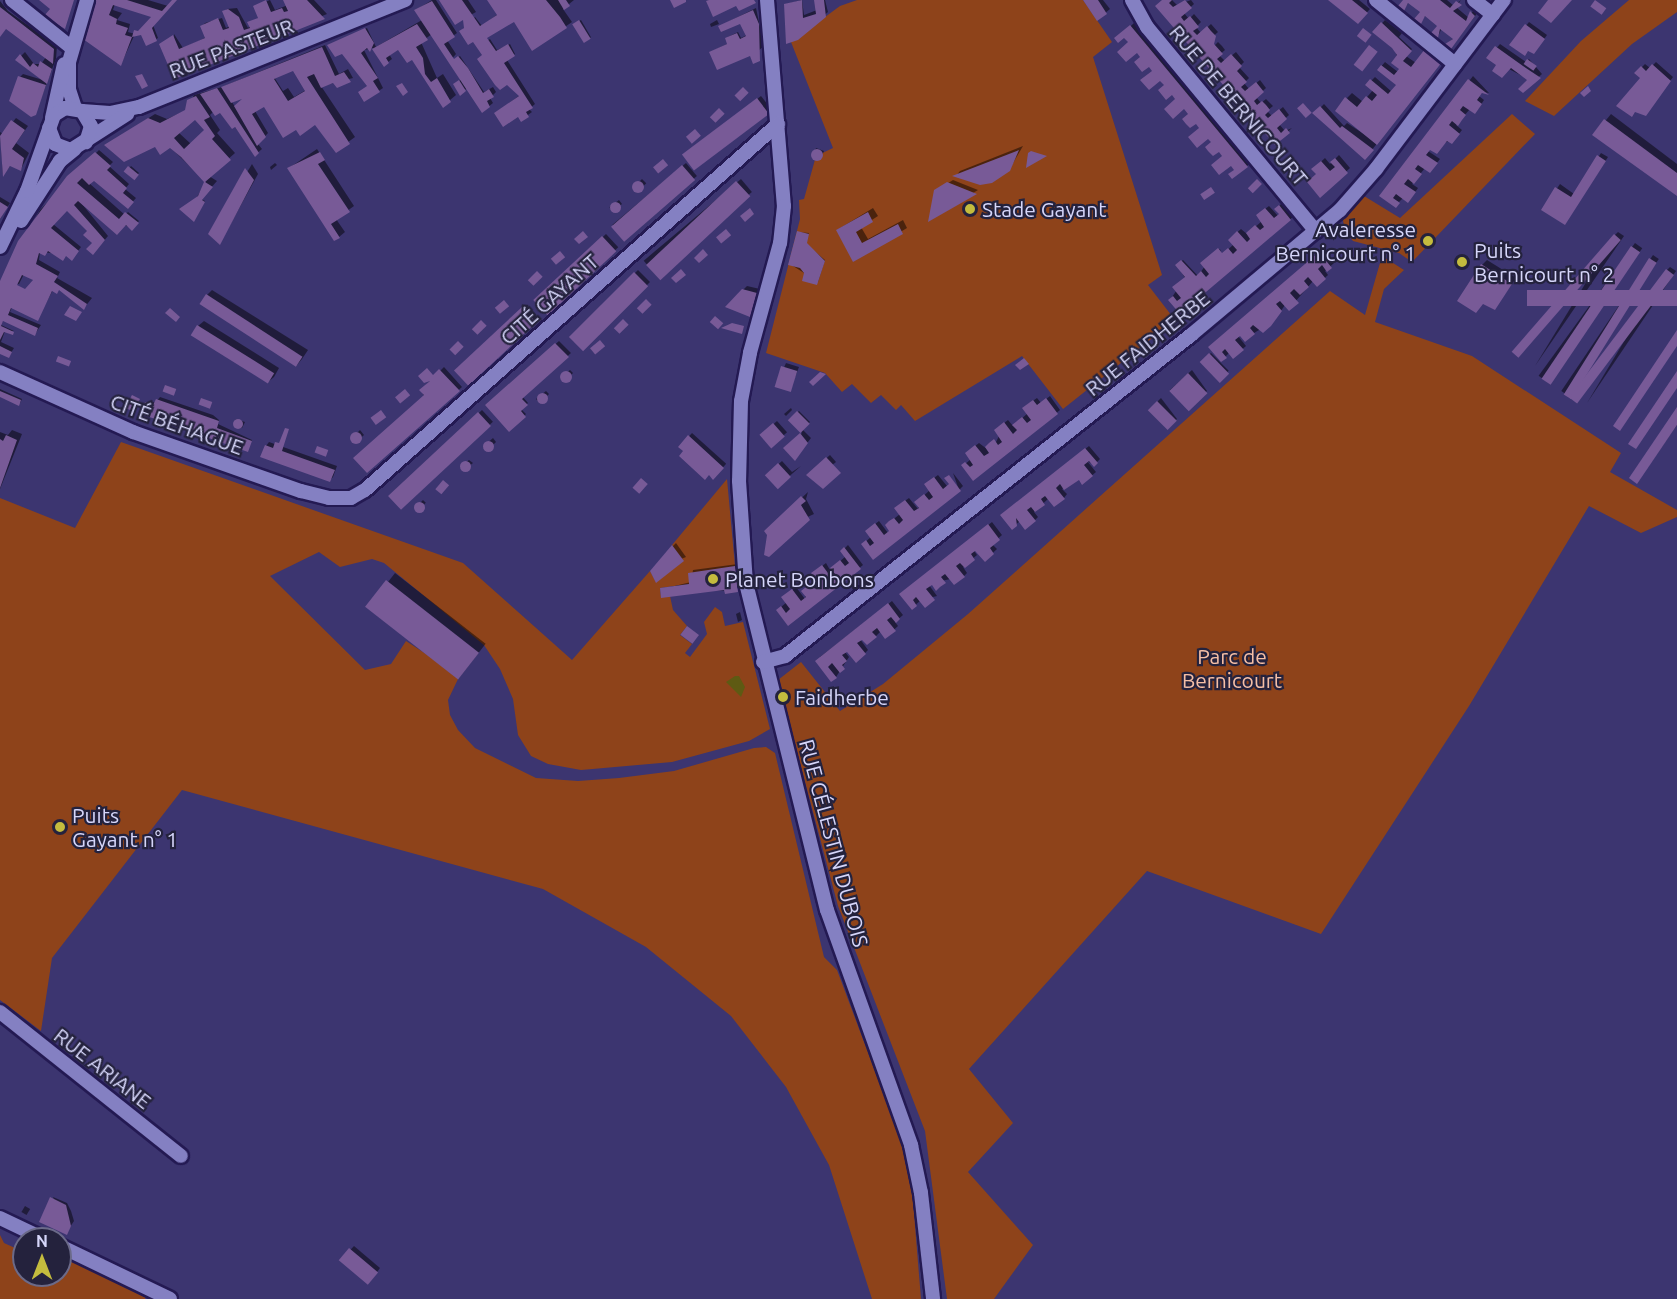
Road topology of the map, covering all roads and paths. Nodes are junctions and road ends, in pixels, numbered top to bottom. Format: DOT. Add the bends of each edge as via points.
graph roads {
  1 [pos="12,0"];
  2 [pos="87,0"];
  3 [pos="405,0"];
  4 [pos="768,0"];
  5 [pos="1376,0"];
  6 [pos="1474,0"];
  7 [pos="1504,0"];
  8 [pos="1134,1"];
  9 [pos="1492,15"];
  10 [pos="72,48"];
  11 [pos="1455,64"];
  12 [pos="139,106"];
  13 [pos="79,110"];
  14 [pos="50,123"];
  15 [pos="778,124"];
  16 [pos="80,145"];
  17 [pos="1316,231"];
  18 [pos="0,248"];
  19 [pos="0,372"];
  20 [pos="344,499"];
  21 [pos="763,662"];
  22 [pos="0,1012"];
  23 [pos="181,1156"];
  24 [pos="0,1218"];
  25 [pos="19,1227"];
  26 [pos="72,1252"];
  27 [pos="170,1299"];
  28 [pos="933,1299"];
  1 -- 10 [label="street"];
  2 -- 10 [label="street"];
  3 -- 12 [label="street, RUE PASTEUR"];
  4 -- 15 [label="street, RUE CÉLESTIN DUBOIS"];
  5 -- 11 [label="street"];
  6 -- 9 [label="street"];
  7 -- 9 [label="street, RUE FAIDHERBE"];
  8 -- 17 [label="street, RUE DE BERNICOURT" via="1147,27"];
  9 -- 11 [label="street, RUE FAIDHERBE"];
  10 -- 13 [label="street" via="68,83"];
  10 -- 14 [label="street" via="59,80"];
  11 -- 17 [label="street, RUE FAIDHERBE" via="1365,183"];
  12 -- 13 [label="street, RUE PASTEUR" via="110,113"];
  12 -- 16 [label="street, RUE PASTEUR"];
  13 -- 14 [label="street" via="62,109"];
  13 -- 16 [label="street" via="91,126"];
  14 -- 16 [label="street" via="58,146"];
  14 -- 18 [label="street" via="27,191"];
  15 -- 20 [label="street, CITÉ GAYANT" via="365,490"];
  15 -- 21 [label="street, RUE CÉLESTIN DUBOIS" via="783,229 747,364 739,430 745,568"];
  16 -- 18 [label="street, RUE PASTEUR" via="60,161"];
  17 -- 21 [label="street, RUE FAIDHERBE" via="1173,350 785,656"];
  19 -- 20 [label="street, CITÉ BÉHAGUE" via="133,432 301,491"];
  21 -- 28 [label="street, RUE CÉLESTIN DUBOIS" via="827,910 911,1145 921,1193"];
  22 -- 23 [label="street, RUE ARIANE"];
  24 -- 25 [label="street"];
  26 -- 27 [label="street"];
}
